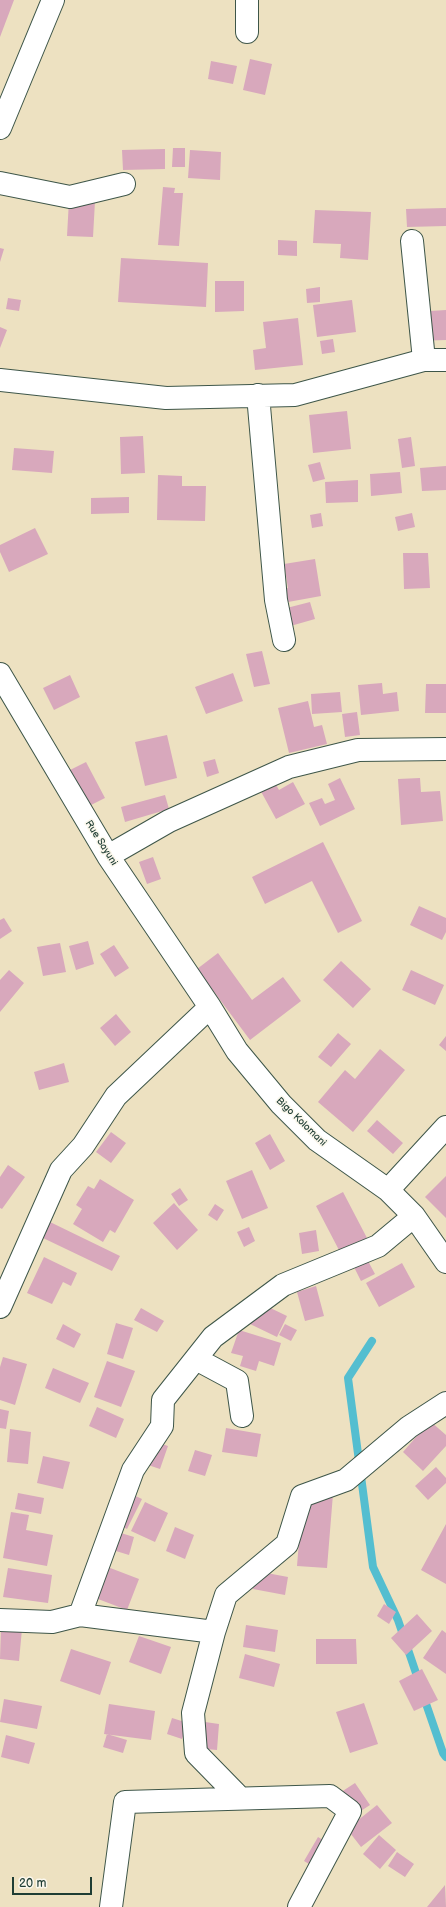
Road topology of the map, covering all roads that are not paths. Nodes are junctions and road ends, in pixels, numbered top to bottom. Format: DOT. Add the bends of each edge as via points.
graph roads {
  1 [pos="53,0"];
  2 [pos="247,0"];
  3 [pos="247,32"];
  4 [pos="0,128"];
  5 [pos="0,183"];
  6 [pos="124,184"];
  7 [pos="412,242"];
  8 [pos="424,360"];
  9 [pos="446,360"];
  10 [pos="0,380"];
  11 [pos="258,395"];
  12 [pos="284,640"];
  13 [pos="0,674"];
  14 [pos="446,749"];
  15 [pos="108,856"];
  16 [pos="210,1007"];
  17 [pos="446,1127"];
  18 [pos="388,1190"];
  19 [pos="414,1216"];
  20 [pos="446,1262"];
  21 [pos="0,1307"];
  22 [pos="196,1359"];
  23 [pos="446,1403"];
  24 [pos="242,1416"];
  25 [pos="80,1615"];
  26 [pos="0,1620"];
  27 [pos="214,1632"];
  28 [pos="240,1798"];
  29 [pos="111,1907"];
  30 [pos="299,1907"];
  1 -- 4 [label="street"];
  2 -- 3 [label="street"];
  5 -- 6 [label="street" via="70,197"];
  7 -- 8 [label="street"];
  8 -- 9 [label="street"];
  8 -- 11 [label="street" via="295,395"];
  10 -- 11 [label="street" via="166,398"];
  11 -- 12 [label="street" via="276,600"];
  13 -- 15 [label="street, Rue Sayuni"];
  14 -- 15 [label="street" via="358,750 289,767 169,821"];
  15 -- 16 [label="street, Rue Sayuni"];
  16 -- 18 [label="street, Bigo Kolomani" via="237,1051 281,1104 317,1140"];
  16 -- 21 [label="street" via="116,1096 83,1146 61,1170"];
  17 -- 18 [label="street"];
  18 -- 19 [label="street, Bigo Kolomani"];
  19 -- 20 [label="street, Bigo Kolomani"];
  19 -- 22 [label="street" via="378,1246 283,1285 213,1337"];
  22 -- 24 [label="street" via="237,1381"];
  22 -- 25 [label="street" via="163,1400 162,1426 133,1470"];
  23 -- 27 [label="street" via="409,1427 346,1480 302,1496 287,1544 226,1595"];
  25 -- 26 [label="street" via="52,1622"];
  25 -- 27 [label="street"];
  27 -- 28 [label="street" via="193,1713 196,1753"];
  28 -- 29 [label="street" via="124,1802"];
  28 -- 30 [label="street" via="330,1796 350,1811"];
}
